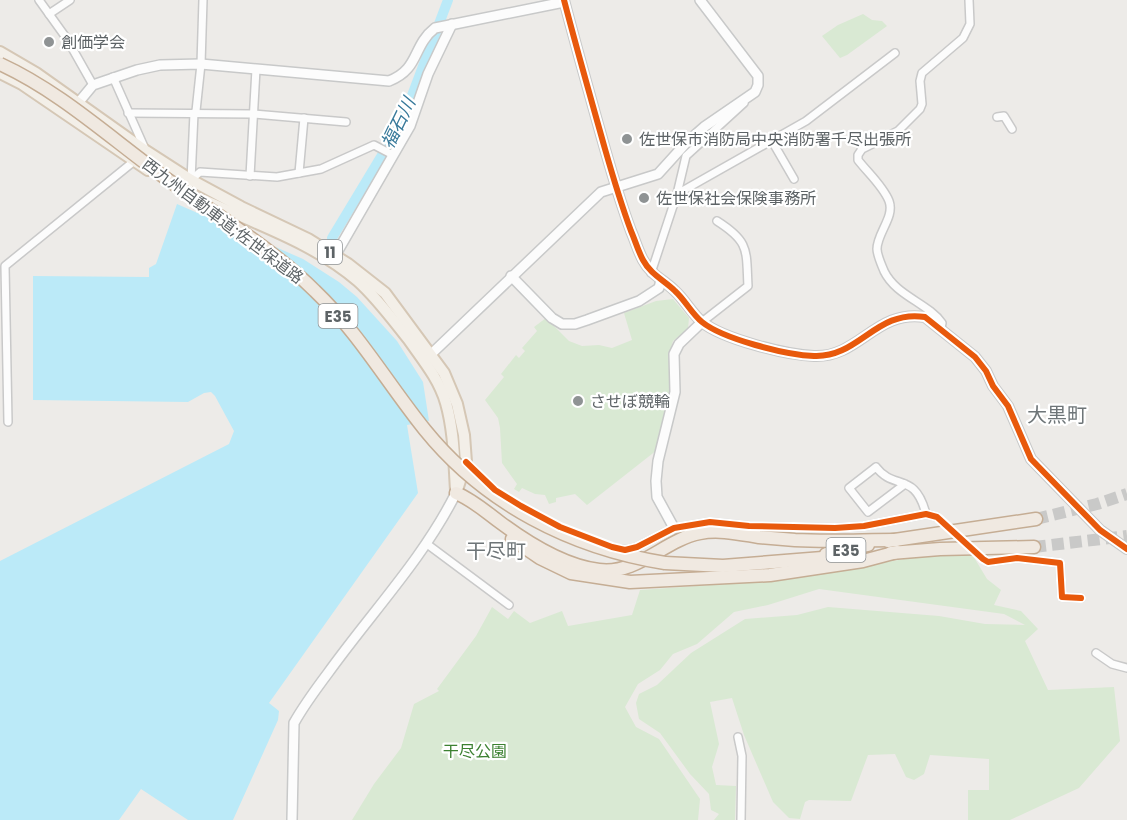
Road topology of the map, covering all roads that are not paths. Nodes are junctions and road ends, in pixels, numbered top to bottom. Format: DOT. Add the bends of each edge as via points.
graph roads {
  1 [pos="39,0"];
  2 [pos="70,0"];
  3 [pos="203,0"];
  4 [pos="700,0"];
  5 [pos="969,0"];
  6 [pos="565,1"];
  7 [pos="49,14"];
  8 [pos="451,24"];
  9 [pos="0,52"];
  10 [pos="895,53"];
  11 [pos="0,64"];
  12 [pos="201,64"];
  13 [pos="256,69"];
  14 [pos="0,73"];
  15 [pos="113,77"];
  16 [pos="93,85"];
  17 [pos="749,98"];
  18 [pos="78,103"];
  19 [pos="128,113"];
  20 [pos="194,113"];
  21 [pos="253,114"];
  22 [pos="69,115"];
  23 [pos="997,117"];
  24 [pos="304,118"];
  25 [pos="346,122"];
  26 [pos="1012,129"];
  27 [pos="772,141"];
  28 [pos="146,152"];
  29 [pos="392,154"];
  30 [pos="133,162"];
  31 [pos="299,174"];
  32 [pos="250,176"];
  33 [pos="794,179"];
  34 [pos="191,180"];
  35 [pos="616,188"];
  36 [pos="186,192"];
  37 [pos="677,194"];
  38 [pos="717,221"];
  39 [pos="333,258"];
  40 [pos="651,273"];
  41 [pos="511,276"];
  42 [pos="661,280"];
  43 [pos="702,322"];
  44 [pos="941,328"];
  45 [pos="428,357"];
  46 [pos="8,422"];
  47 [pos="466,462"];
  48 [pos="905,484"];
  49 [pos="456,493"];
  50 [pos="926,514"];
  51 [pos="937,517"];
  52 [pos="1036,519"];
  53 [pos="674,528"];
  54 [pos="427,544"];
  55 [pos="896,546"];
  56 [pos="1034,547"];
  57 [pos="1127,549"];
  58 [pos="979,555"];
  59 [pos="1081,598"];
  60 [pos="508,605"];
  61 [pos="1096,652"];
  62 [pos="1127,668"];
  63 [pos="738,737"];
  64 [pos="292,820"];
  65 [pos="741,820"];
  1 -- 7 [label="street"];
  2 -- 7 [label="street"];
  3 -- 12 [label="street"];
  4 -- 17 [label="street" via="758,76 758,85"];
  5 -- 44 [label="street" via="970,24 963,38 922,73 920,109 898,131 862,149 858,155 890,205 877,249 884,270 918,304 936,314"];
  6 -- 8 [label="street"];
  6 -- 35 [label="street"];
  7 -- 16 [label="street"];
  8 -- 13 [label="street" via="427,34 408,70 389,81"];
  8 -- 29 [label="street" via="410,126"];
  9 -- 18 [label="main road, 11"];
  10 -- 27 [label="street" via="806,121"];
  11 -- 55 [label="highway, 西九州自動車道;佐世保道路 / E35, bridge" via="56,95 292,269 339,317 426,431 464,471 520,512 608,552 664,563 723,566"];
  12 -- 13 [label="street"];
  12 -- 15 [label="street" via="160,65"];
  12 -- 20 [label="street"];
  13 -- 21 [label="street"];
  14 -- 22 [label="main road, 11"];
  15 -- 16 [label="street"];
  15 -- 19 [label="street"];
  16 -- 18 [label="street"];
  17 -- 35 [label="street" via="704,127 658,174"];
  17 -- 37 [label="street" via="686,156"];
  18 -- 22 [label="street"];
  18 -- 28 [label="main road, 11"];
  19 -- 20 [label="street"];
  19 -- 28 [label="street"];
  20 -- 21 [label="street"];
  20 -- 34 [label="street"];
  21 -- 24 [label="street"];
  21 -- 32 [label="street"];
  22 -- 30 [label="main road, 11"];
  23 -- 26 [label="street" via="1004,116"];
  24 -- 25 [label="street"];
  24 -- 31 [label="street"];
  27 -- 33 [label="street"];
  27 -- 37 [label="street"];
  28 -- 34 [label="main road, 11"];
  29 -- 31 [label="street" via="374,145 321,169"];
  29 -- 39 [label="street"];
  30 -- 36 [label="main road, 11"];
  30 -- 46 [label="street" via="5,266"];
  31 -- 32 [label="street"];
  32 -- 34 [label="street" via="200,172"];
  34 -- 36 [label="street"];
  34 -- 39 [label="main road, 11" via="308,239"];
  35 -- 40 [label="street"];
  35 -- 41 [label="street" via="601,192"];
  36 -- 39 [label="main road, 11"];
  37 -- 40 [label="street"];
  38 -- 43 [label="street" via="739,237 746,248 748,286"];
  39 -- 45 [label="main road, 11"];
  40 -- 42 [label="street"];
  41 -- 42 [label="street" via="562,324 575,324 639,301 658,288"];
  41 -- 45 [label="street"];
  42 -- 43 [label="street"];
  43 -- 44 [label="street" via="770,350 816,357 843,351 885,322 917,316 926,317"];
  43 -- 53 [label="street" via="674,354 675,392 658,461 657,497"];
  44 -- 57 [label="street" via="986,371 1008,406 1031,459 1100,530"];
  45 -- 47 [label="main road, 11" via="444,373 457,404"];
  45 -- 49 [label="main road, 11" via="450,420"];
  47 -- 49 [label="main road, 11"];
  47 -- 53 [label="street" via="495,490 521,506 560,527 612,547 637,547"];
  48 -- 48 [label="street" via="876,467 849,488 868,512"];
  48 -- 50 [label="street" via="919,493"];
  49 -- 54 [label="street"];
  49 -- 55 [label="highway" via="545,550 600,571 622,570 638,564 677,541 702,532"];
  49 -- 55 [label="highway" via="540,558 571,573 630,582 770,574 863,561"];
  50 -- 51 [label="street"];
  50 -- 53 [label="street" via="835,528 710,522"];
  52 -- 55 [label="highway, 西九州自動車道;佐世保道路 / E35"];
  54 -- 60 [label="street"];
  54 -- 64 [label="street" via="294,723"];
  55 -- 56 [label="highway, 西九州自動車道;佐世保道路 / E35"];
  58 -- 59 [label="street" via="988,562 1017,558 1060,563 1062,597"];
  61 -- 62 [label="street" via="1112,664"];
  63 -- 65 [label="street" via="742,756"];
}
